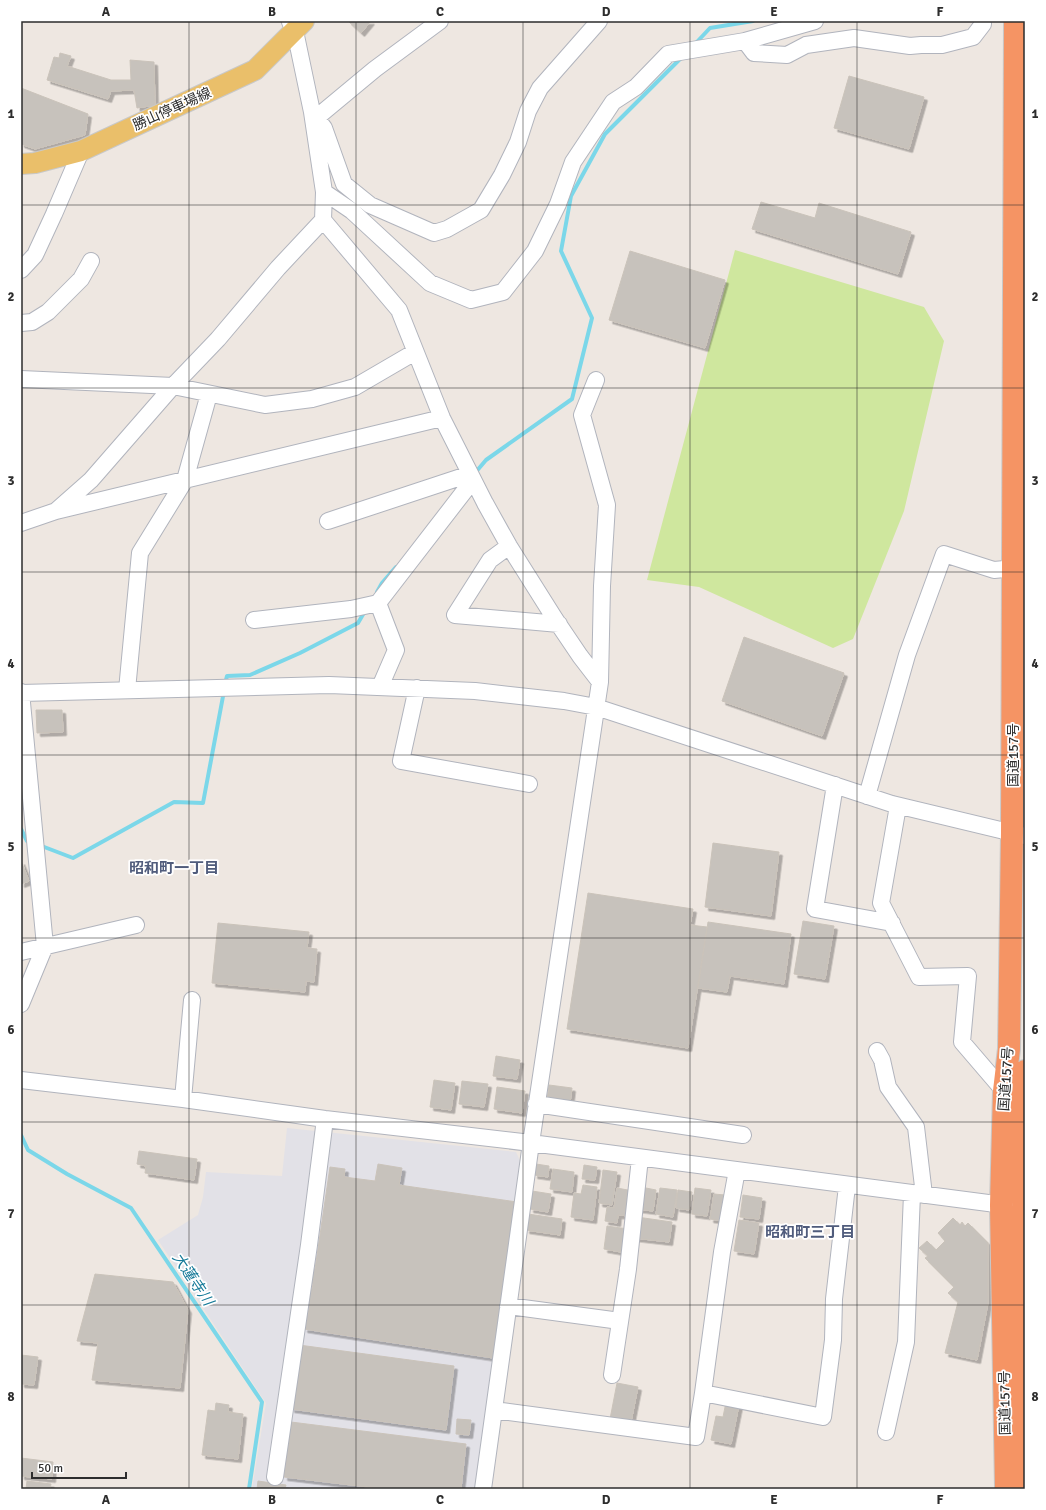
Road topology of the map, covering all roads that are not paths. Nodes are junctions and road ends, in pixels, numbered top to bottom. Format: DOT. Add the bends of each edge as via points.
graph roads {
  1 [pos="440,21"];
  2 [pos="599,21"];
  3 [pos="815,21"];
  4 [pos="1015,21"];
  5 [pos="296,24"];
  6 [pos="983,24"];
  7 [pos="745,41"];
  8 [pos="314,115"];
  9 [pos="81,151"];
  10 [pos="21,164"];
  11 [pos="324,192"];
  12 [pos="324,220"];
  13 [pos="91,261"];
  14 [pos="21,270"];
  15 [pos="21,323"];
  16 [pos="415,352"];
  17 [pos="21,379"];
  18 [pos="596,380"];
  19 [pos="173,386"];
  20 [pos="209,394"];
  21 [pos="442,418"];
  22 [pos="471,477"];
  23 [pos="185,480"];
  24 [pos="56,511"];
  25 [pos="328,521"];
  26 [pos="21,523"];
  27 [pos="509,546"];
  28 [pos="1019,568"];
  29 [pos="378,603"];
  30 [pos="254,620"];
  31 [pos="559,624"];
  32 [pos="1019,681"];
  33 [pos="600,682"];
  34 [pos="380,687"];
  35 [pos="417,688"];
  36 [pos="127,690"];
  37 [pos="21,693"];
  38 [pos="596,707"];
  39 [pos="529,784"];
  40 [pos="835,785"];
  41 [pos="867,796"];
  42 [pos="898,806"];
  43 [pos="1019,835"];
  44 [pos="892,923"];
  45 [pos="136,925"];
  46 [pos="45,946"];
  47 [pos="21,952"];
  48 [pos="192,1000"];
  49 [pos="21,1004"];
  50 [pos="877,1051"];
  51 [pos="1025,1072"];
  52 [pos="21,1080"];
  53 [pos="1004,1091"];
  54 [pos="183,1099"];
  55 [pos="536,1104"];
  56 [pos="324,1119"];
  57 [pos="743,1135"];
  58 [pos="531,1143"];
  59 [pos="640,1158"];
  60 [pos="1024,1168"];
  61 [pos="737,1170"];
  62 [pos="847,1186"];
  63 [pos="918,1195"];
  64 [pos="1001,1205"];
  65 [pos="1023,1208"];
  66 [pos="508,1306"];
  67 [pos="620,1321"];
  68 [pos="612,1375"];
  69 [pos="703,1393"];
  70 [pos="494,1410"];
  71 [pos="886,1432"];
  72 [pos="275,1478"];
  73 [pos="483,1489"];
  74 [pos="1006,1489"];
  75 [pos="1022,1489"];
  1 -- 8 [label="street"];
  2 -- 8 [label="street" via="540,88 528,111 518,142 481,210 447,229 434,233 370,205 344,184 324,128"];
  3 -- 7 [label="street"];
  4 -- 28 [label="highway, 国道157号"];
  5 -- 8 [label="street"];
  5 -- 9 [label="main road, 勝山停車場線" via="255,70"];
  6 -- 7 [label="street" via="973,37 942,45 910,46 854,38 806,45 786,54 754,53"];
  7 -- 11 [label="street" via="668,54 636,87 613,102 573,162 558,204 535,251 503,292 471,300 430,283 352,211"];
  8 -- 11 [label="street"];
  9 -- 10 [label="main road, 勝山停車場線"];
  9 -- 14 [label="street" via="35,255"];
  11 -- 12 [label="street"];
  12 -- 16 [label="street" via="399,310"];
  12 -- 19 [label="street"];
  13 -- 15 [label="street" via="81,279 48,312 32,322"];
  16 -- 20 [label="street" via="355,387 312,399 265,405"];
  16 -- 21 [label="street"];
  17 -- 19 [label="street"];
  18 -- 33 [label="street" via="582,415 606,505"];
  19 -- 20 [label="street"];
  19 -- 24 [label="street" via="91,480"];
  20 -- 23 [label="street"];
  21 -- 22 [label="street"];
  21 -- 23 [label="street"];
  22 -- 25 [label="street"];
  22 -- 27 [label="street"];
  22 -- 29 [label="street"];
  23 -- 24 [label="street"];
  23 -- 36 [label="street" via="140,552"];
  24 -- 26 [label="street"];
  27 -- 31 [label="street"];
  27 -- 31 [label="street" via="490,560 455,615"];
  28 -- 32 [label="highway, 国道157号"];
  28 -- 41 [label="street" via="994,570 944,554 907,655"];
  29 -- 30 [label="street" via="351,609"];
  29 -- 34 [label="street" via="396,650"];
  31 -- 33 [label="street"];
  32 -- 43 [label="highway, 国道157号"];
  33 -- 38 [label="street"];
  34 -- 35 [label="street"];
  34 -- 36 [label="street" via="329,685"];
  35 -- 38 [label="street" via="475,691"];
  35 -- 39 [label="street" via="401,762"];
  36 -- 37 [label="street"];
  37 -- 46 [label="street"];
  38 -- 40 [label="street"];
  38 -- 55 [label="street"];
  40 -- 41 [label="street"];
  40 -- 44 [label="street" via="815,909"];
  41 -- 42 [label="street"];
  42 -- 43 [label="street"];
  42 -- 44 [label="street" via="881,903"];
  43 -- 53 [label="highway, 国道157号" via="1009,1050"];
  44 -- 53 [label="street" via="919,977 968,976 962,1042"];
  45 -- 46 [label="street"];
  46 -- 47 [label="street"];
  46 -- 49 [label="street"];
  48 -- 54 [label="street"];
  50 -- 63 [label="street" via="882,1060 888,1087 916,1127"];
  51 -- 60 [label="highway, 国道157号"];
  52 -- 54 [label="street"];
  53 -- 64 [label="highway, 国道157号"];
  54 -- 56 [label="street"];
  55 -- 57 [label="street"];
  55 -- 58 [label="street"];
  56 -- 58 [label="street"];
  56 -- 72 [label="street" via="309,1245"];
  58 -- 59 [label="street"];
  58 -- 66 [label="street"];
  59 -- 61 [label="street"];
  59 -- 67 [label="street"];
  60 -- 65 [label="highway, 国道157号"];
  61 -- 62 [label="street"];
  61 -- 69 [label="street" via="722,1252"];
  62 -- 63 [label="street"];
  62 -- 69 [label="street" via="823,1417"];
  63 -- 64 [label="street"];
  63 -- 71 [label="street" via="906,1342"];
  64 -- 65 [label="street"];
  64 -- 74 [label="highway, 国道157号"];
  65 -- 75 [label="highway, 国道157号"];
  66 -- 67 [label="street"];
  66 -- 70 [label="street"];
  67 -- 68 [label="street"];
  69 -- 70 [label="street" via="696,1437"];
  70 -- 73 [label="street"];
}
